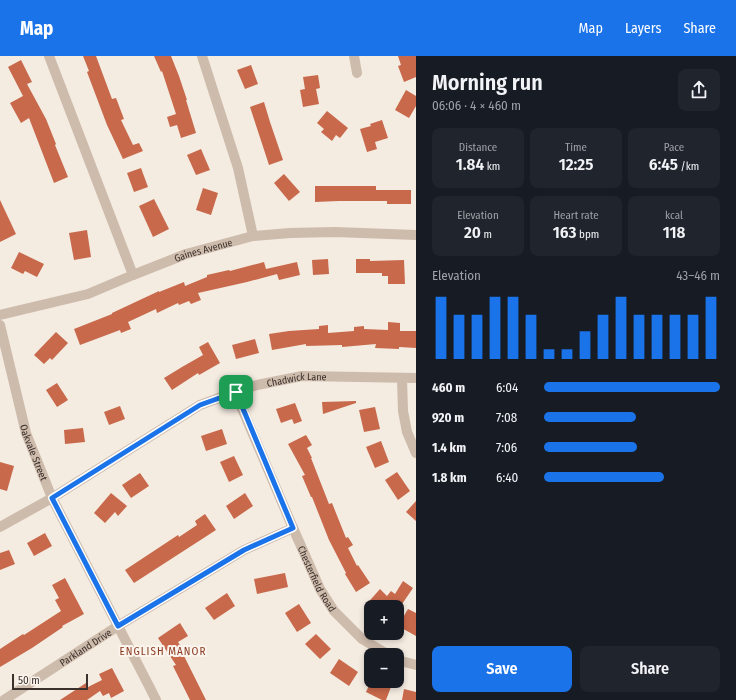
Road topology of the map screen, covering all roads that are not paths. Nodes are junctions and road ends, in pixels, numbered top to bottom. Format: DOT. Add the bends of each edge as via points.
graph roads {
  1 [pos="49,56"];
  2 [pos="202,56"];
  3 [pos="354,56"];
  4 [pos="357,73"];
  5 [pos="416,235"];
  6 [pos="253,236"];
  7 [pos="133,275"];
  8 [pos="0,315"];
  9 [pos="0,325"];
  10 [pos="402,378"];
  11 [pos="416,378"];
  12 [pos="236,392"];
  13 [pos="416,453"];
  14 [pos="52,498"];
  15 [pos="0,527"];
  16 [pos="293,528"];
  17 [pos="118,626"];
  18 [pos="377,648"];
  19 [pos="404,662"];
  20 [pos="416,665"];
  21 [pos="4,700"];
  22 [pos="156,700"];
  1 -- 7 [label="street"];
  2 -- 6 [label="street" via="238,168"];
  3 -- 4 [label="street"];
  5 -- 6 [label="street, Gaines Avenue" via="335,232"];
  6 -- 7 [label="street, Gaines Avenue" via="186,254"];
  7 -- 8 [label="street, Gaines Avenue" via="88,294"];
  9 -- 14 [label="street, Oakvale Street" via="26,433"];
  10 -- 11 [label="street, Chadwick Lane"];
  10 -- 12 [label="street, Chadwick Lane" via="302,376"];
  10 -- 13 [label="street" via="403,411 407,432"];
  12 -- 14 [label="street, Chadwick Lane" via="200,405"];
  12 -- 16 [label="street, Chesterfield Road"];
  14 -- 15 [label="street, Chadwick Lane"];
  14 -- 17 [label="street, Oakvale Street"];
  16 -- 17 [label="street, Parkland Drive" via="244,550"];
  16 -- 18 [label="street, Chesterfield Road" via="320,588 334,611 362,639"];
  17 -- 21 [label="street, Parkland Drive"];
  17 -- 22 [label="street, Oakvale Street"];
  19 -- 20 [label="street"];
}
